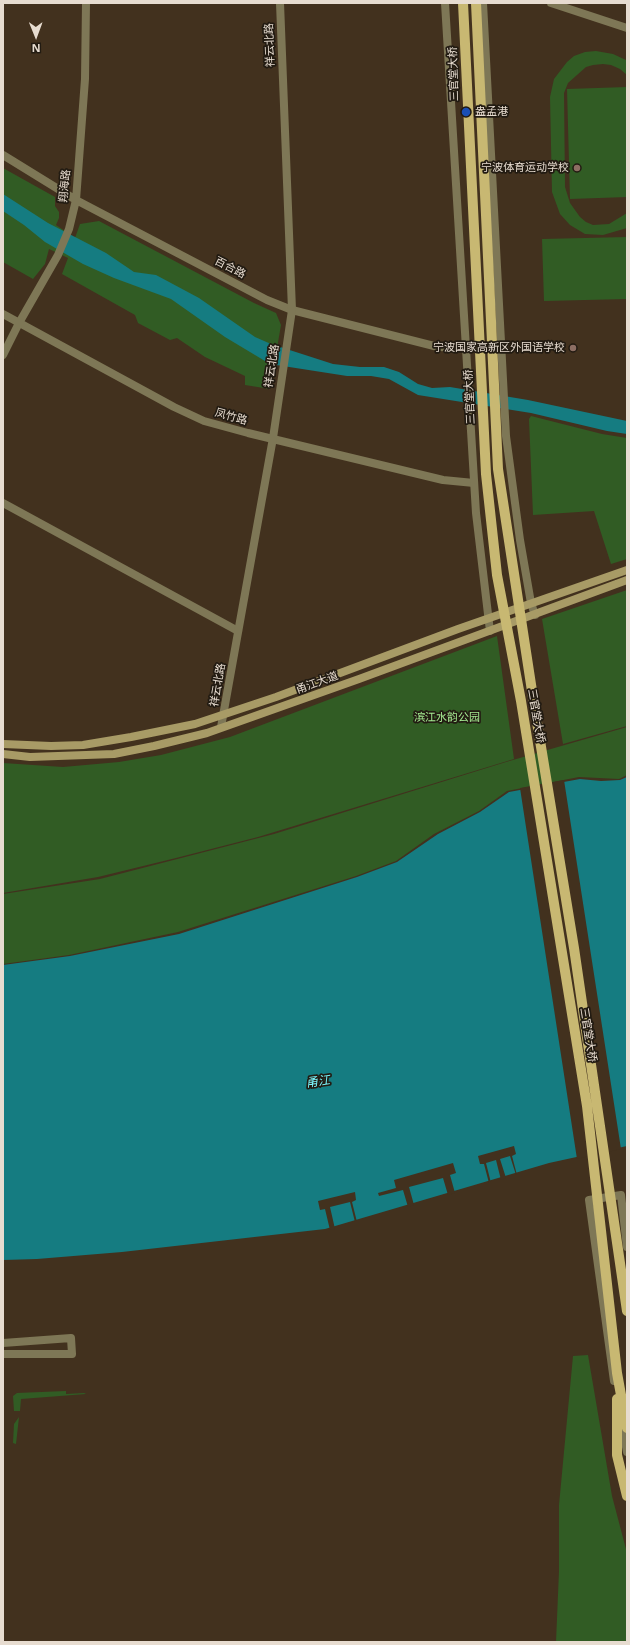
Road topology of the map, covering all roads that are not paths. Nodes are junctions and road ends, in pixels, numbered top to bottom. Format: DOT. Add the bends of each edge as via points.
graph roads {
  1 [pos="86,3"];
  2 [pos="280,3"];
  3 [pos="445,3"];
  4 [pos="463,3"];
  5 [pos="476,3"];
  6 [pos="483,3"];
  7 [pos="552,3"];
  8 [pos="627,28"];
  9 [pos="3,155"];
  10 [pos="76,200"];
  11 [pos="292,310"];
  12 [pos="3,314"];
  13 [pos="19,323"];
  14 [pos="466,348"];
  15 [pos="3,356"];
  16 [pos="273,438"];
  17 [pos="474,483"];
  18 [pos="3,503"];
  19 [pos="627,570"];
  20 [pos="627,580"];
  21 [pos="531,603"];
  22 [pos="535,615"];
  23 [pos="488,618"];
  24 [pos="238,631"];
  25 [pos="490,631"];
  26 [pos="224,714"];
  27 [pos="221,727"];
  28 [pos="3,744"];
  29 [pos="3,754"];
  30 [pos="627,1248"];
  31 [pos="627,1311"];
  32 [pos="3,1342"];
  33 [pos="3,1354"];
  34 [pos="617,1373"];
  35 [pos="627,1428"];
  36 [pos="627,1452"];
  37 [pos="627,1496"];
  1 -- 10 [label="street, 翔海路"];
  2 -- 11 [label="street, 祥云北路"];
  3 -- 14 [label="street"];
  4 -- 34 [label="main road, 三官堂大桥" via="486,474 496,567 522,701 587,1106"];
  5 -- 31 [label="main road, 三官堂大桥" via="498,469 574,948"];
  6 -- 21 [label="street" via="506,436 517,525"];
  7 -- 8 [label="street"];
  9 -- 10 [label="street, 百合路"];
  10 -- 11 [label="street, 百合路" via="267,300"];
  10 -- 13 [label="street, 翔海路" via="69,229 58,255"];
  11 -- 14 [label="street, 百合路" via="438,347"];
  11 -- 16 [label="street, 祥云北路"];
  12 -- 13 [label="street, 凤竹路"];
  13 -- 15 [label="street, 翔海路"];
  13 -- 16 [label="street, 凤竹路" via="204,421"];
  14 -- 17 [label="street"];
  16 -- 17 [label="street, 凤竹路" via="443,480"];
  16 -- 24 [label="street, 祥云北路"];
  17 -- 23 [label="street"];
  18 -- 24 [label="street"];
  19 -- 21 [label="main road, 甬江大道"];
  20 -- 22 [label="main road, 甬江大道"];
  21 -- 22 [label="street"];
  21 -- 23 [label="main road, 甬江大道"];
  22 -- 25 [label="main road, 甬江大道"];
  23 -- 25 [label="street"];
  23 -- 26 [label="main road, 甬江大道"];
  24 -- 26 [label="street, 祥云北路"];
  25 -- 27 [label="main road, 甬江大道"];
  26 -- 27 [label="street, 祥云北路"];
  26 -- 28 [label="main road, 甬江大道" via="181,727 83,745"];
  27 -- 29 [label="main road, 甬江大道" via="207,733 114,754 30,757"];
  30 -- 36 [label="street" via="621,1195 589,1200 612,1371"];
  32 -- 33 [label="street" via="71,1338 72,1354"];
  34 -- 35 [label="main road, 三官堂大桥"];
  34 -- 37 [label="main road" via="617,1455"];
}
